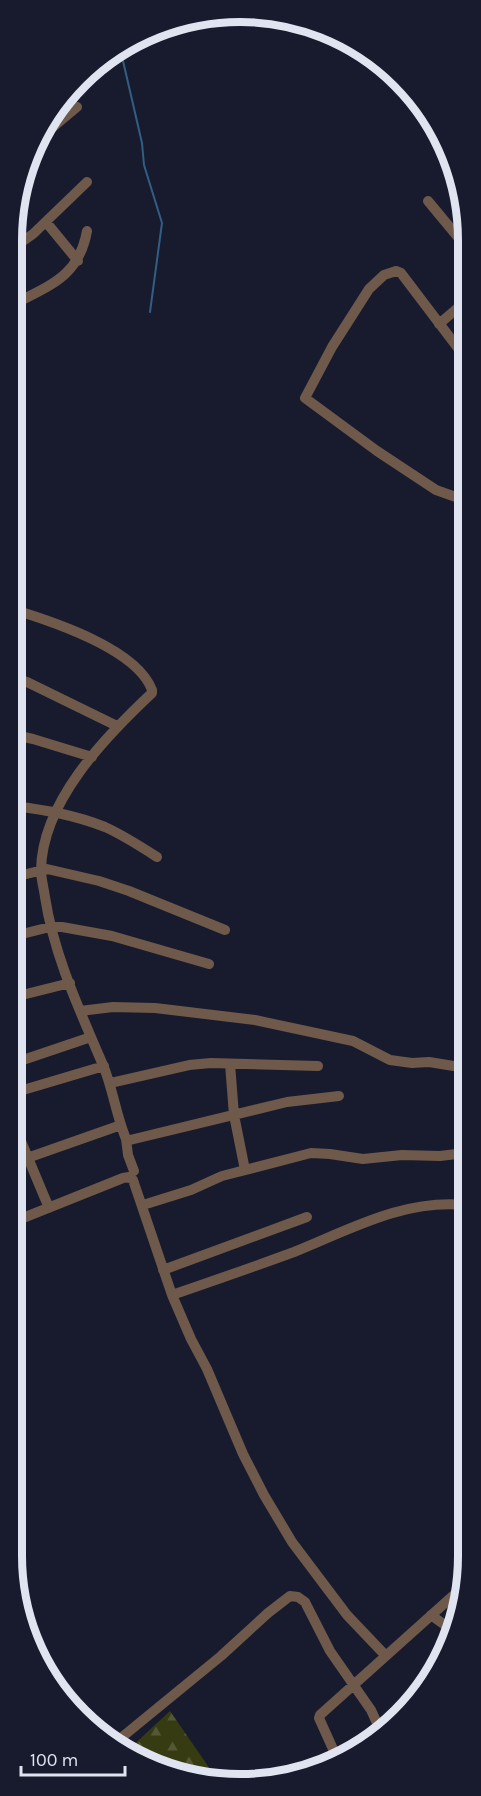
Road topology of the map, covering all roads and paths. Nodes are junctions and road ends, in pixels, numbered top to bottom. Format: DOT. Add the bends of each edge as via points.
graph roads {
  1 [pos="77,107"];
  2 [pos="56,125"];
  3 [pos="87,182"];
  4 [pos="428,201"];
  5 [pos="46,222"];
  6 [pos="87,231"];
  7 [pos="458,237"];
  8 [pos="22,241"];
  9 [pos="78,261"];
  10 [pos="22,300"];
  11 [pos="458,308"];
  12 [pos="439,324"];
  13 [pos="458,348"];
  14 [pos="458,498"];
  15 [pos="22,613"];
  16 [pos="22,680"];
  17 [pos="117,726"];
  18 [pos="22,737"];
  19 [pos="92,757"];
  20 [pos="22,807"];
  21 [pos="56,812"];
  22 [pos="157,857"];
  23 [pos="41,871"];
  24 [pos="22,876"];
  25 [pos="50,927"];
  26 [pos="225,930"];
  27 [pos="22,934"];
  28 [pos="209,963"];
  29 [pos="70,983"];
  30 [pos="22,995"];
  31 [pos="80,1011"];
  32 [pos="91,1038"];
  33 [pos="22,1060"];
  34 [pos="230,1064"];
  35 [pos="104,1066"];
  36 [pos="318,1066"];
  37 [pos="458,1067"];
  38 [pos="110,1083"];
  39 [pos="22,1091"];
  40 [pos="339,1096"];
  41 [pos="234,1115"];
  42 [pos="121,1125"];
  43 [pos="126,1139"];
  44 [pos="22,1142"];
  45 [pos="458,1154"];
  46 [pos="29,1157"];
  47 [pos="22,1160"];
  48 [pos="245,1170"];
  49 [pos="134,1171"];
  50 [pos="142,1205"];
  51 [pos="458,1205"];
  52 [pos="49,1208"];
  53 [pos="307,1216"];
  54 [pos="22,1218"];
  55 [pos="163,1270"];
  56 [pos="172,1294"];
  57 [pos="455,1595"];
  58 [pos="431,1615"];
  59 [pos="447,1626"];
  60 [pos="385,1655"];
  61 [pos="353,1684"];
  62 [pos="378,1724"];
  63 [pos="121,1738"];
  64 [pos="334,1752"];
  1 -- 2 [label="street"];
  3 -- 5 [label="street"];
  4 -- 7 [label="street"];
  5 -- 8 [label="street"];
  5 -- 9 [label="street"];
  6 -- 9 [label="street"];
  9 -- 10 [label="street" via="47,287"];
  11 -- 12 [label="street"];
  12 -- 13 [label="street"];
  12 -- 14 [label="street" via="401,273 384,275 363,297 305,398 436,490"];
  15 -- 17 [label="street" via="117,652 152,687 152,693"];
  16 -- 17 [label="street"];
  17 -- 19 [label="street"];
  18 -- 19 [label="street"];
  19 -- 21 [label="street"];
  20 -- 21 [label="street"];
  21 -- 22 [label="street" via="105,827"];
  21 -- 23 [label="street"];
  23 -- 24 [label="street"];
  23 -- 25 [label="street"];
  23 -- 26 [label="street" via="52,870 129,891"];
  25 -- 27 [label="street"];
  25 -- 28 [label="street" via="112,936"];
  25 -- 29 [label="street"];
  29 -- 30 [label="street"];
  29 -- 31 [label="street"];
  31 -- 32 [label="street"];
  31 -- 37 [label="street" via="130,1007 255,1020 353,1041 390,1060"];
  32 -- 33 [label="street"];
  32 -- 35 [label="street"];
  34 -- 36 [label="street"];
  34 -- 38 [label="street" via="189,1065"];
  34 -- 41 [label="street"];
  35 -- 38 [label="street"];
  35 -- 39 [label="street"];
  38 -- 42 [label="street"];
  40 -- 41 [label="street" via="287,1102"];
  41 -- 43 [label="street"];
  41 -- 48 [label="street"];
  42 -- 43 [label="street"];
  42 -- 46 [label="street"];
  43 -- 49 [label="street"];
  44 -- 46 [label="street"];
  45 -- 48 [label="street" via="363,1159 318,1153"];
  46 -- 47 [label="street"];
  46 -- 52 [label="street"];
  48 -- 50 [label="street"];
  50 -- 52 [label="street" via="133,1180 126,1177"];
  50 -- 55 [label="street"];
  51 -- 56 [label="street" via="422,1206 392,1213"];
  52 -- 54 [label="street"];
  53 -- 55 [label="street"];
  55 -- 56 [label="street"];
  56 -- 60 [label="street" via="243,1454 292,1542 347,1615"];
  57 -- 58 [label="street"];
  58 -- 59 [label="street"];
  58 -- 60 [label="street"];
  60 -- 61 [label="street"];
  61 -- 62 [label="street"];
  61 -- 63 [label="street" via="304,1602 290,1596"];
  61 -- 64 [label="street" via="319,1718"];
}
